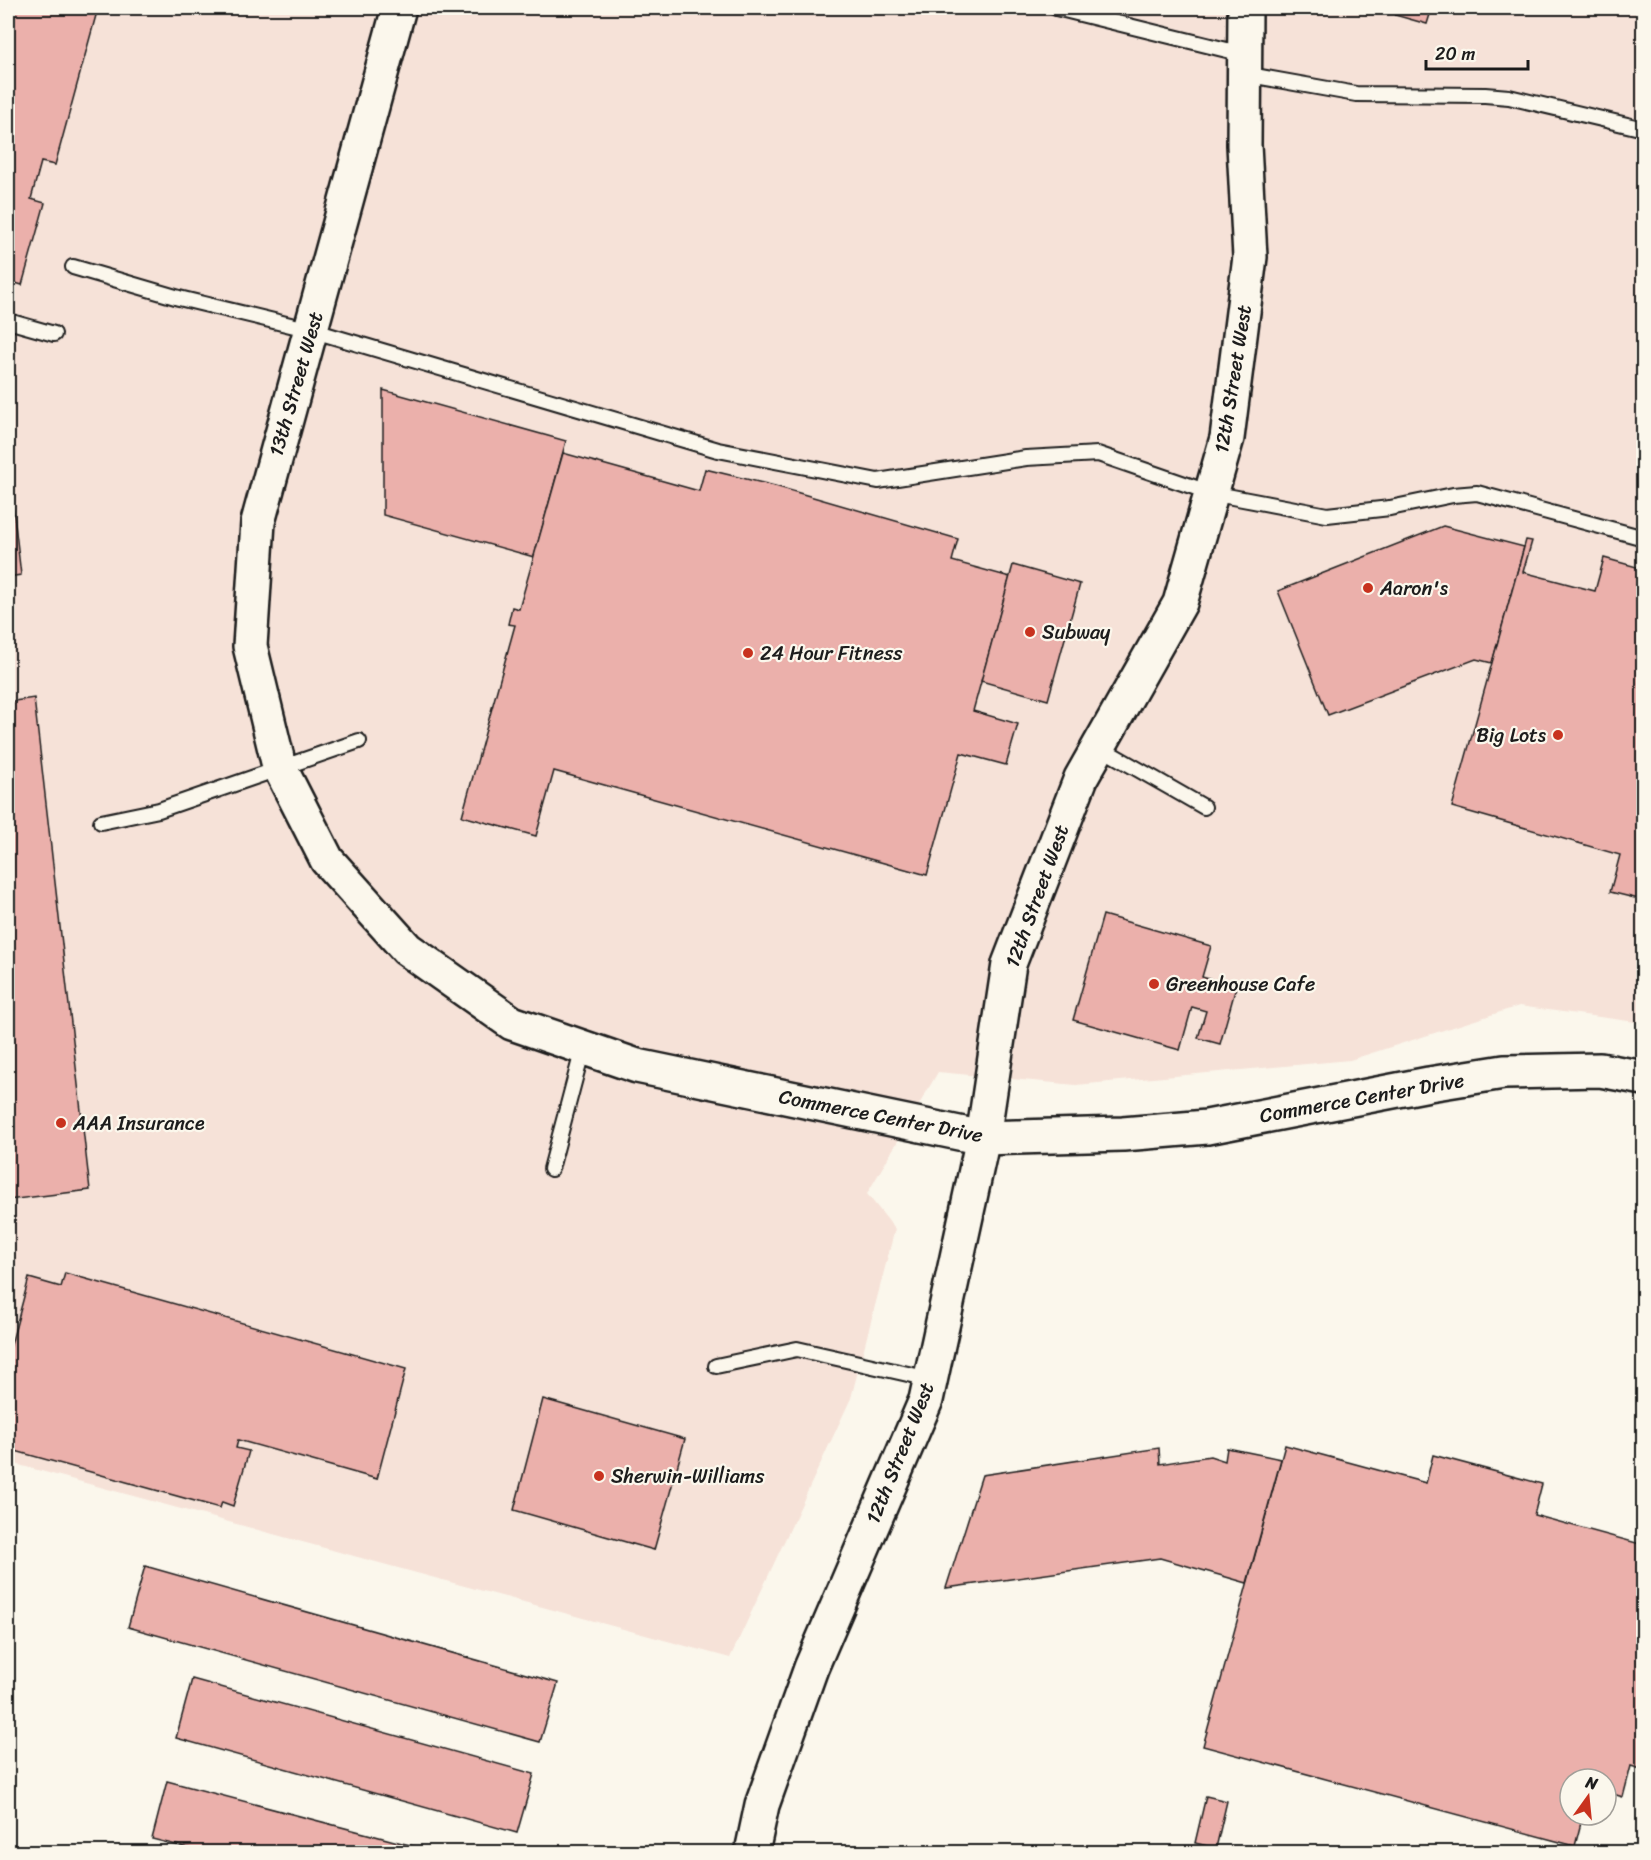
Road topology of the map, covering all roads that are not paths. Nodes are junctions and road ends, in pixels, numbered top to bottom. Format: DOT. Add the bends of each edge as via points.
graph roads {
  1 [pos="399,8"];
  2 [pos="1056,8"];
  3 [pos="1245,8"];
  4 [pos="1243,64"];
  5 [pos="1644,129"];
  6 [pos="73,267"];
  7 [pos="8,321"];
  8 [pos="311,330"];
  9 [pos="54,334"];
  10 [pos="1211,493"];
  11 [pos="1644,538"];
  12 [pos="359,741"];
  13 [pos="1099,747"];
  14 [pos="279,766"];
  15 [pos="1204,807"];
  16 [pos="101,822"];
  17 [pos="583,1048"];
  18 [pos="1644,1078"];
  19 [pos="983,1138"];
  20 [pos="551,1169"];
  21 [pos="716,1366"];
  22 [pos="930,1379"];
  23 [pos="752,1852"];
  1 -- 8 [label="street, 13th Street West"];
  2 -- 4 [label="lane"];
  3 -- 4 [label="street, 12th Street West"];
  4 -- 5 [label="lane" via="1356,94 1485,94"];
  4 -- 10 [label="street, 12th Street West" via="1250,257 1227,438"];
  6 -- 8 [label="lane"];
  7 -- 9 [label="lane"];
  8 -- 10 [label="lane" via="718,450 878,482 1026,458 1098,454"];
  8 -- 14 [label="street, 13th Street West" via="258,522 250,646"];
  10 -- 11 [label="lane" via="1327,516 1477,493"];
  10 -- 13 [label="street, 12th Street West" via="1180,603"];
  12 -- 14 [label="lane"];
  13 -- 15 [label="lane"];
  13 -- 19 [label="street, 12th Street West" via="1081,778 1009,964"];
  14 -- 16 [label="lane" via="159,810"];
  14 -- 17 [label="street, Commerce Center Drive" via="327,860 407,949 512,1023"];
  17 -- 19 [label="street, Commerce Center Drive" via="637,1066"];
  17 -- 20 [label="lane"];
  18 -- 19 [label="street, Commerce Center Drive" via="1600,1070 1504,1072 1207,1127"];
  19 -- 22 [label="street, 12th Street West"];
  21 -- 22 [label="lane" via="797,1349"];
  22 -- 23 [label="street, 12th Street West" via="926,1400 811,1668 762,1805"];
}
